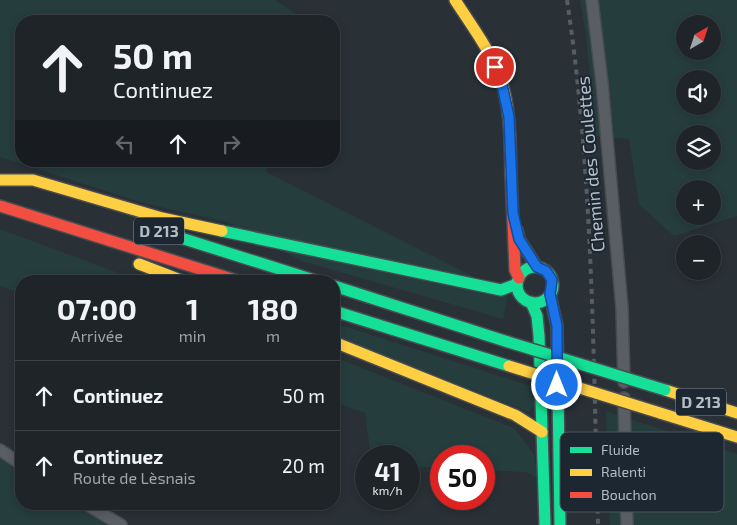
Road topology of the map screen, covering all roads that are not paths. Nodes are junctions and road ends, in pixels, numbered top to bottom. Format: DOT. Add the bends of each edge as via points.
graph roads {
  1 [pos="455,0"];
  2 [pos="592,0"];
  3 [pos="0,180"];
  4 [pos="0,206"];
  5 [pos="513,213"];
  6 [pos="104,214"];
  7 [pos="132,222"];
  8 [pos="82,233"];
  9 [pos="537,267"];
  10 [pos="167,275"];
  11 [pos="218,275"];
  12 [pos="298,275"];
  13 [pos="518,281"];
  14 [pos="340,288"];
  15 [pos="550,294"];
  16 [pos="531,302"];
  17 [pos="340,313"];
  18 [pos="340,344"];
  19 [pos="737,413"];
  20 [pos="542,432"];
  21 [pos="625,432"];
  22 [pos="721,432"];
  23 [pos="724,433"];
  24 [pos="737,437"];
  25 [pos="0,450"];
  26 [pos="15,460"];
  27 [pos="96,510"];
  28 [pos="627,512"];
  29 [pos="120,525"];
  30 [pos="545,525"];
  31 [pos="560,525"];
  32 [pos="627,525"];
  1 -- 5 [label="main road" via="485,46 501,80 509,117"];
  2 -- 21 [label="street, Chemin des Coulettes" via="623,325"];
  3 -- 6 [label="main road"];
  3 -- 13 [label="main road" via="33,180 162,218 458,282 501,290"];
  4 -- 8 [label="main road, D 213"];
  5 -- 9 [label="main road" via="519,239"];
  5 -- 13 [label="main road"];
  7 -- 12 [label="main road, D 213"];
  8 -- 10 [label="main road" via="106,250"];
  8 -- 11 [label="main road, D 213"];
  9 -- 13 [label="main road" via="527,269"];
  9 -- 15 [label="main road" via="550,275 553,285"];
  13 -- 16 [label="main road" via="521,295"];
  14 -- 19 [label="main road, D 213, bridge"];
  15 -- 16 [label="main road" via="542,301"];
  15 -- 31 [label="main road" via="557,326"];
  16 -- 20 [label="main road" via="537,316"];
  17 -- 22 [label="main road, D 213, bridge"];
  18 -- 20 [label="main road" via="515,415"];
  20 -- 30 [label="main road"];
  23 -- 24 [label="main road, D 213, bridge"];
  25 -- 26 [label="street"];
  27 -- 29 [label="street"];
  28 -- 32 [label="street, Chemin des Coulettes"];
}
